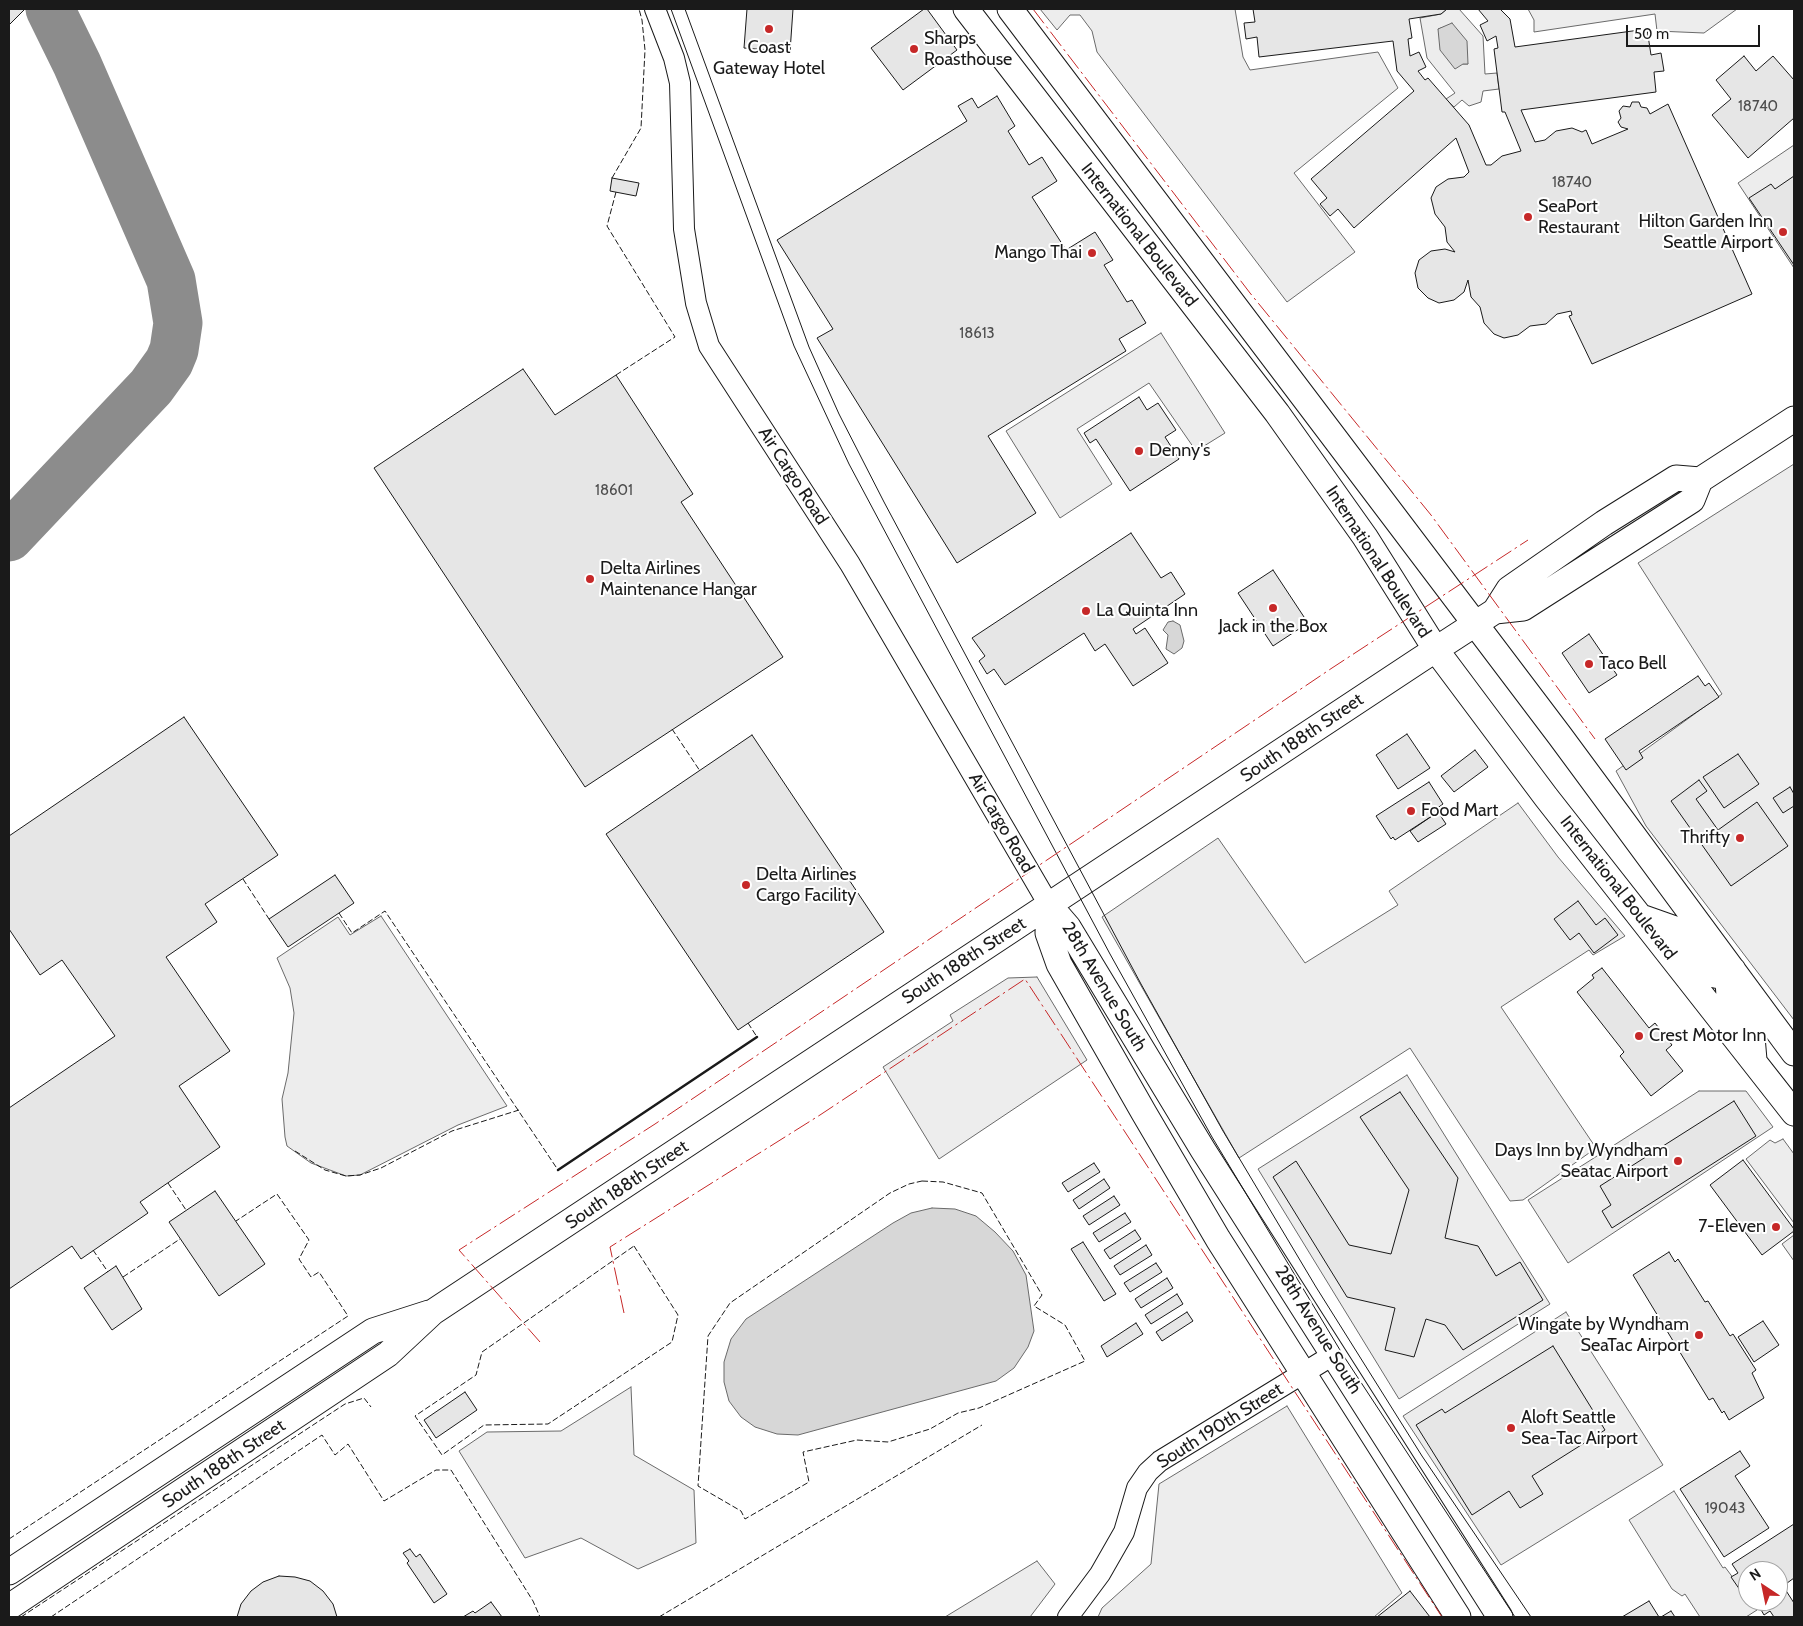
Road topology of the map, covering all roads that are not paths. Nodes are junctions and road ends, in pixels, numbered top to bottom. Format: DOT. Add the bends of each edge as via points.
graph roads {
  1 [pos="966,9"];
  2 [pos="1010,9"];
  3 [pos="657,13"];
  4 [pos="1794,418"];
  5 [pos="1485,618"];
  6 [pos="1436,650"];
  7 [pos="1049,906"];
  8 [pos="1641,917"];
  9 [pos="1733,970"];
  10 [pos="1794,1053"];
  11 [pos="1754,1060"];
  12 [pos="1794,1113"];
  13 [pos="433,1312"];
  14 [pos="1333,1355"];
  15 [pos="1304,1372"];
  16 [pos="9,1572"];
  17 [pos="9,1607"];
  18 [pos="1068,1617"];
  19 [pos="1458,1617"];
  20 [pos="1500,1617"];
  1 -- 6 [label="main road, International Boulevard" via="1277,413 1364,537"];
  2 -- 5 [label="main road, International Boulevard"];
  3 -- 7 [label="street, Air Cargo Road" via="680,83 684,229 696,303 709,346 850,564"];
  4 -- 5 [label="main road, South 188th Street" via="1700,480 1676,478 1604,523 1509,589"];
  5 -- 6 [label="main road, South 188th Street"];
  5 -- 9 [label="main road, International Boulevard"];
  6 -- 7 [label="main road, South 188th Street"];
  6 -- 8 [label="main road, International Boulevard"];
  7 -- 13 [label="main road, South 188th Street"];
  7 -- 14 [label="main road, 28th Avenue South" via="1068,927 1182,1116"];
  7 -- 15 [label="main road, 28th Avenue South" via="1048,934 1059,964 1192,1196"];
  8 -- 9 [label="main road" via="1675,929 1710,974 1720,976"];
  8 -- 11 [label="main road, International Boulevard"];
  9 -- 10 [label="main road, International Boulevard"];
  9 -- 11 [label="main road" via="1728,981 1729,996 1750,1024"];
  11 -- 12 [label="main road, International Boulevard"];
  13 -- 16 [label="main road, South 188th Street" via="373,1331"];
  13 -- 17 [label="main road, South 188th Street" via="388,1354"];
  14 -- 15 [label="street, South 190th Street"];
  14 -- 20 [label="main road, 28th Avenue South"];
  15 -- 18 [label="street, South 190th Street" via="1148,1472 1137,1488 1124,1532 1100,1574"];
  15 -- 19 [label="main road, 28th Avenue South"];
}
